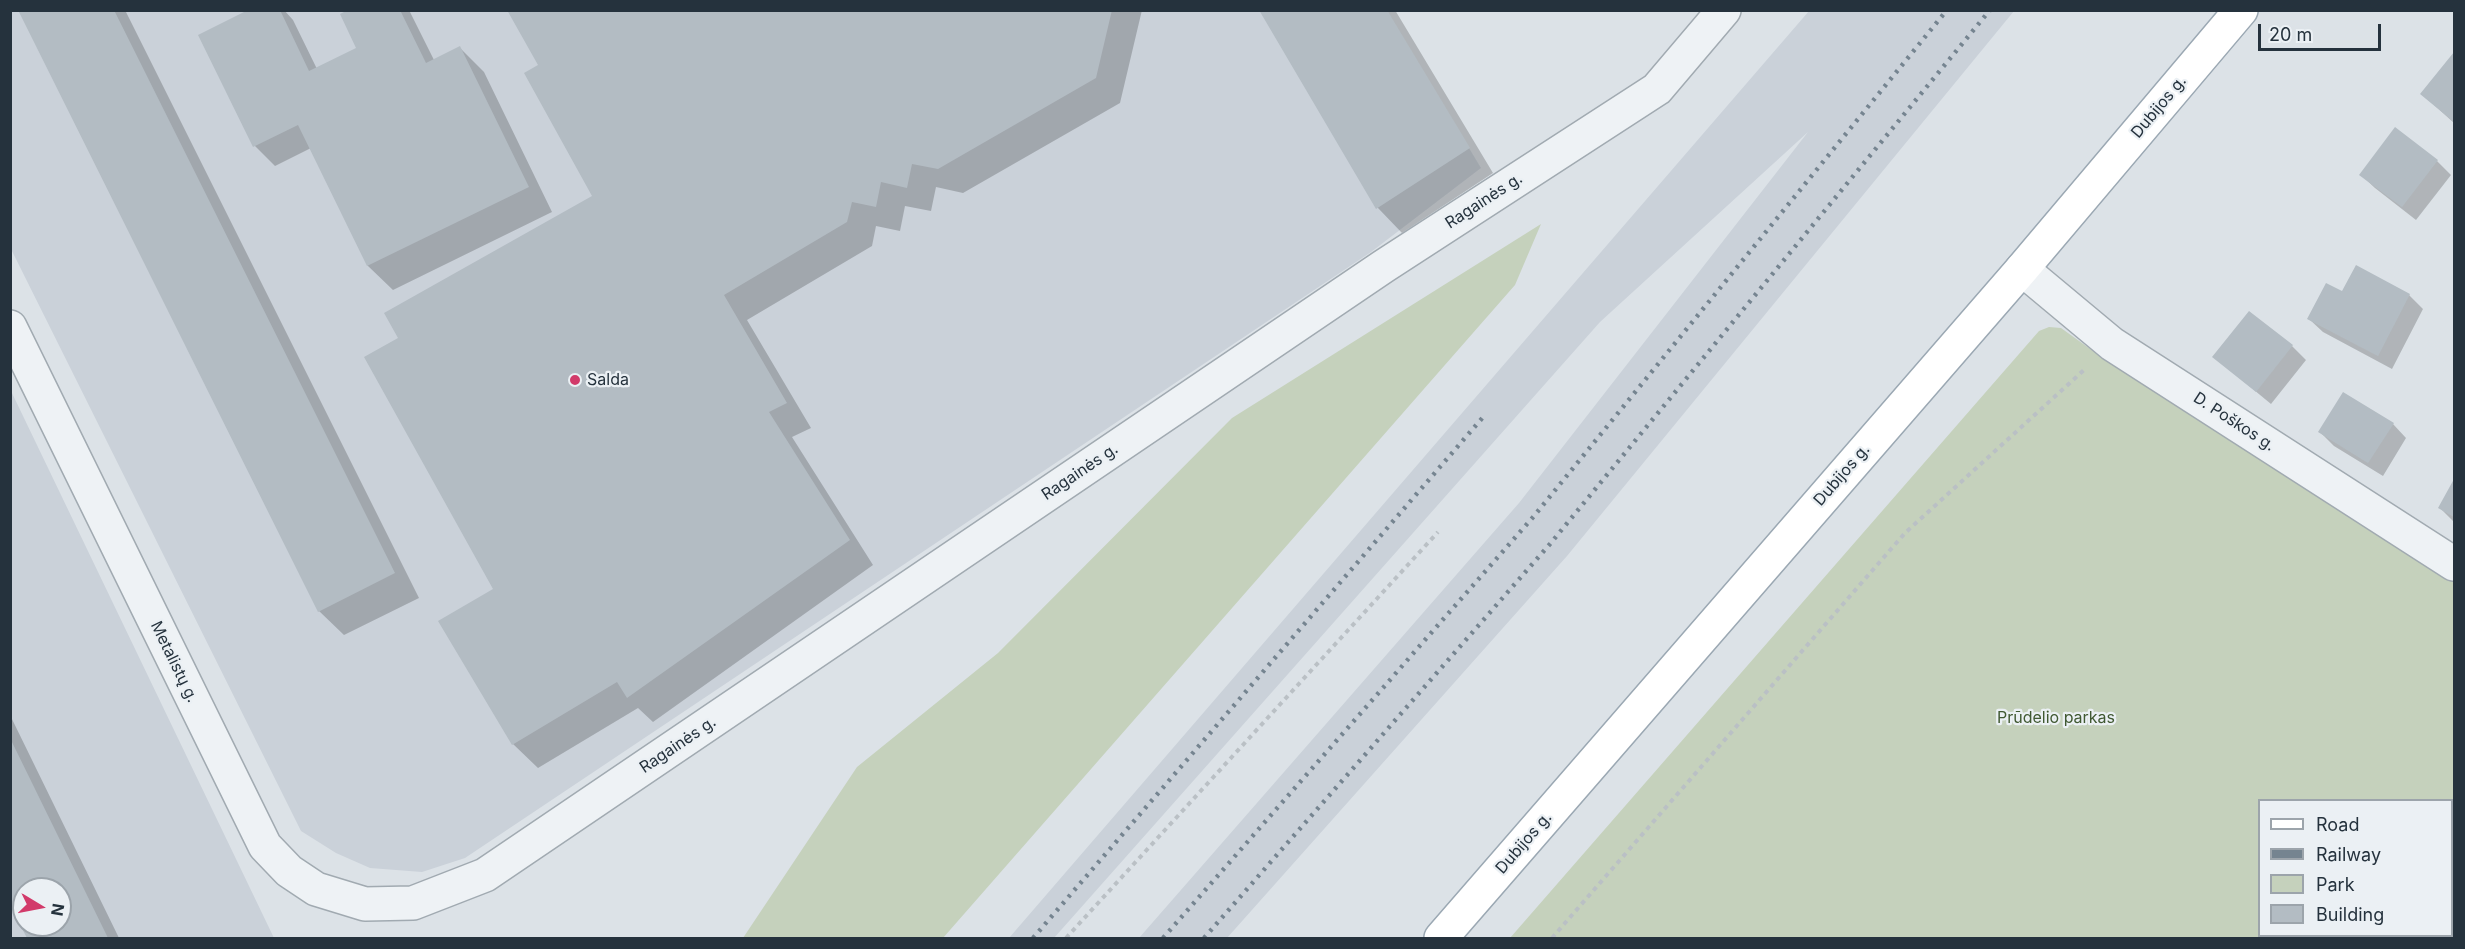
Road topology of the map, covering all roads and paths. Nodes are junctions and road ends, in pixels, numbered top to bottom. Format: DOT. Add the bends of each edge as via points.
graph roads {
  1 [pos="1724,10"];
  2 [pos="2241,10"];
  3 [pos="2022,269"];
  4 [pos="10,327"];
  5 [pos="2112,344"];
  6 [pos="1438,532"];
  7 [pos="2454,564"];
  8 [pos="413,903"];
  9 [pos="1066,939"];
  10 [pos="1441,939"];
  11 [pos="1552,939"];
  1 -- 8 [label="street, Ragainės g." via="1657,89 1384,266 486,875"];
  2 -- 3 [label="main road, Dubijos g."];
  3 -- 5 [label="street, D. Poškos g."];
  3 -- 10 [label="main road, Dubijos g."];
  4 -- 8 [label="street, Metalistų g." via="265,846 289,871 316,890 365,904"];
  5 -- 7 [label="street, D. Poškos g."];
  5 -- 11 [label="path" via="1905,533"];
  6 -- 9 [label="path"];
}
